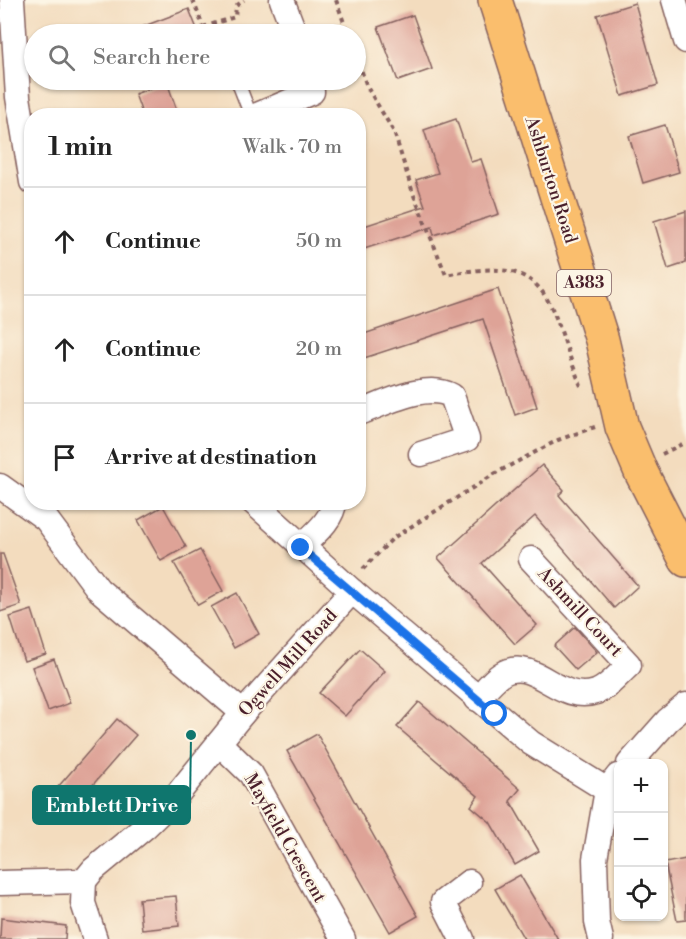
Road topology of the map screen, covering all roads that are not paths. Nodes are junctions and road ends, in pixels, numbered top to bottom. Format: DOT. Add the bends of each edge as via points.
graph roads {
  1 [pos="12,0"];
  2 [pos="282,0"];
  3 [pos="495,0"];
  4 [pos="674,0"];
  5 [pos="291,24"];
  6 [pos="686,41"];
  7 [pos="241,90"];
  8 [pos="312,90"];
  9 [pos="249,108"];
  10 [pos="275,108"];
  11 [pos="24,134"];
  12 [pos="366,409"];
  13 [pos="421,454"];
  14 [pos="0,486"];
  15 [pos="24,503"];
  16 [pos="33,510"];
  17 [pos="261,510"];
  18 [pos="334,510"];
  19 [pos="301,548"];
  20 [pos="531,559"];
  21 [pos="686,560"];
  22 [pos="349,589"];
  23 [pos="477,699"];
  24 [pos="686,705"];
  25 [pos="243,713"];
  26 [pos="219,743"];
  27 [pos="633,759"];
  28 [pos="613,783"];
  29 [pos="84,881"];
  30 [pos="469,882"];
  31 [pos="0,883"];
  32 [pos="95,939"];
  33 [pos="344,939"];
  34 [pos="462,939"];
  35 [pos="601,939"];
  1 -- 11 [label="street"];
  2 -- 5 [label="street"];
  3 -- 21 [label="main road, Ashburton Road / A383" via="602,340 622,427"];
  4 -- 6 [label="street"];
  7 -- 9 [label="lane"];
  8 -- 10 [label="street" via="305,97"];
  12 -- 13 [label="street" via="425,391 442,390 452,396 466,439"];
  14 -- 15 [label="street"];
  16 -- 25 [label="street" via="46,519 98,589"];
  17 -- 19 [label="street"];
  18 -- 19 [label="street"];
  19 -- 22 [label="street"];
  20 -- 23 [label="street, Ashmill Court" via="629,665 598,692 575,695 526,671 508,671"];
  22 -- 23 [label="street"];
  22 -- 25 [label="street, Ogwell Mill Road"];
  23 -- 28 [label="street" via="531,743"];
  24 -- 27 [label="street"];
  25 -- 26 [label="street, Ogwell Mill Road"];
  26 -- 29 [label="street, Ogwell Mill Road" via="172,801"];
  26 -- 33 [label="street, Mayfield Crescent" via="251,774"];
  28 -- 35 [label="street" via="595,859"];
  29 -- 31 [label="street"];
  29 -- 32 [label="street" via="83,903"];
  30 -- 34 [label="street" via="443,902"];
}
